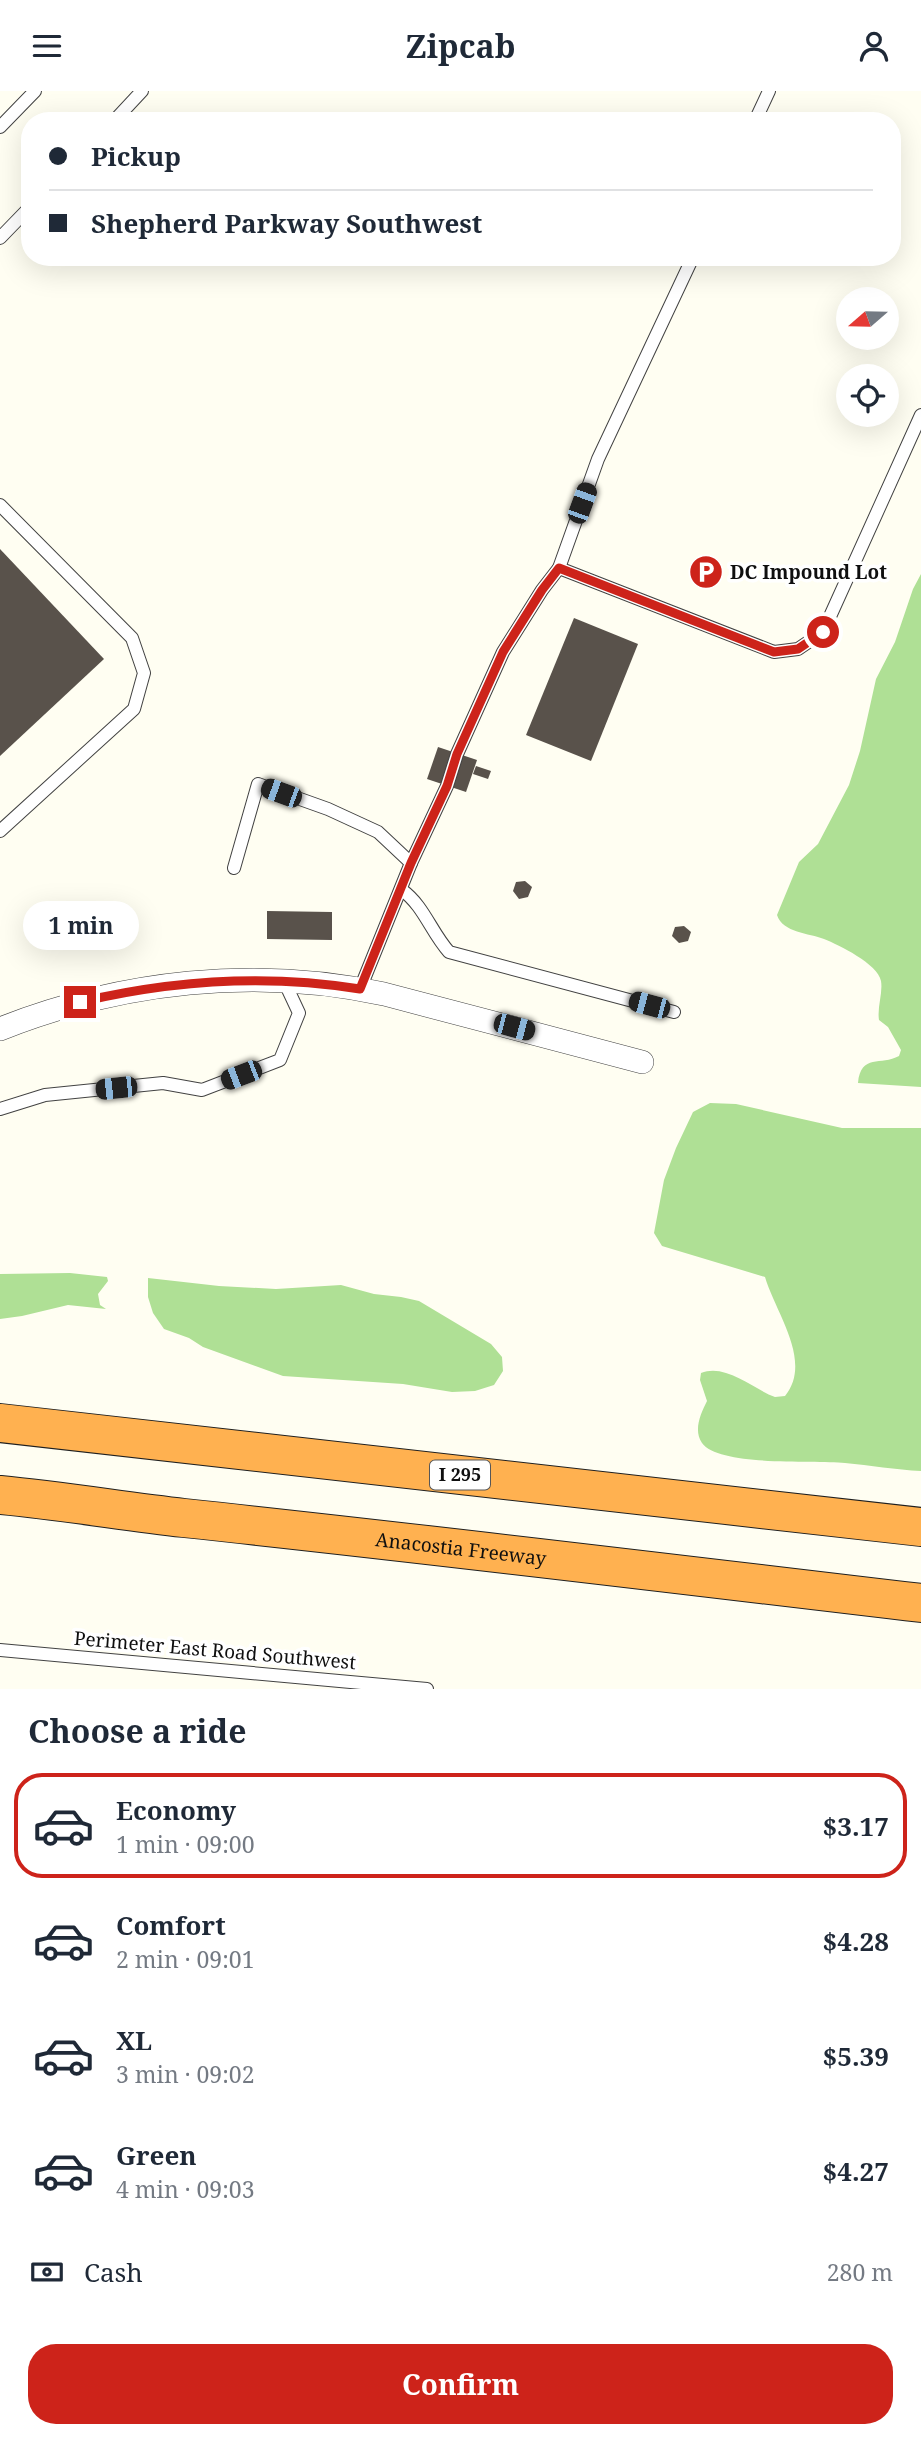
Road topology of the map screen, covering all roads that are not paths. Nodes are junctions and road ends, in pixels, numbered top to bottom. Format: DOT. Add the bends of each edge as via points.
graph roads {
  1 [pos="35,91"];
  2 [pos="142,91"];
  3 [pos="769,91"];
  4 [pos="122,112"];
  5 [pos="759,112"];
  6 [pos="0,127"];
  7 [pos="21,216"];
  8 [pos="0,238"];
  9 [pos="689,266"];
  10 [pos="921,415"];
  11 [pos="0,505"];
  12 [pos="559,568"];
  13 [pos="0,831"];
  14 [pos="411,863"];
  15 [pos="234,868"];
  16 [pos="401,890"];
  17 [pos="284,981"];
  18 [pos="360,989"];
  19 [pos="674,1012"];
  20 [pos="0,1029"];
  21 [pos="642,1062"];
  22 [pos="0,1109"];
  23 [pos="0,1423"];
  24 [pos="0,1495"];
  25 [pos="921,1527"];
  26 [pos="816,1590"];
  27 [pos="921,1602"];
  28 [pos="921,1629"];
  29 [pos="0,1650"];
  30 [pos="427,1689"];
  1 -- 6 [label="lane"];
  2 -- 4 [label="lane"];
  3 -- 5 [label="lane"];
  7 -- 8 [label="lane"];
  9 -- 12 [label="lane" via="598,459"];
  10 -- 12 [label="lane" via="823,632 798,649 774,652"];
  11 -- 13 [label="lane" via="132,638 144,673 134,709"];
  12 -- 14 [label="lane" via="503,652"];
  14 -- 15 [label="lane" via="378,832 258,784"];
  14 -- 16 [label="lane"];
  16 -- 18 [label="lane"];
  16 -- 19 [label="lane" via="419,906 449,952"];
  17 -- 18 [label="street"];
  17 -- 20 [label="street" via="207,982 126,992"];
  17 -- 22 [label="lane" via="299,1013 280,1059 202,1090 163,1083 45,1095"];
  18 -- 21 [label="street"];
  23 -- 25 [label="highway, I 295"];
  24 -- 26 [label="highway, Anacostia Freeway"];
  26 -- 27 [label="highway, Anacostia Freeway"];
  26 -- 28 [label="highway"];
  29 -- 30 [label="lane, Perimeter East Road Southwest"];
}
